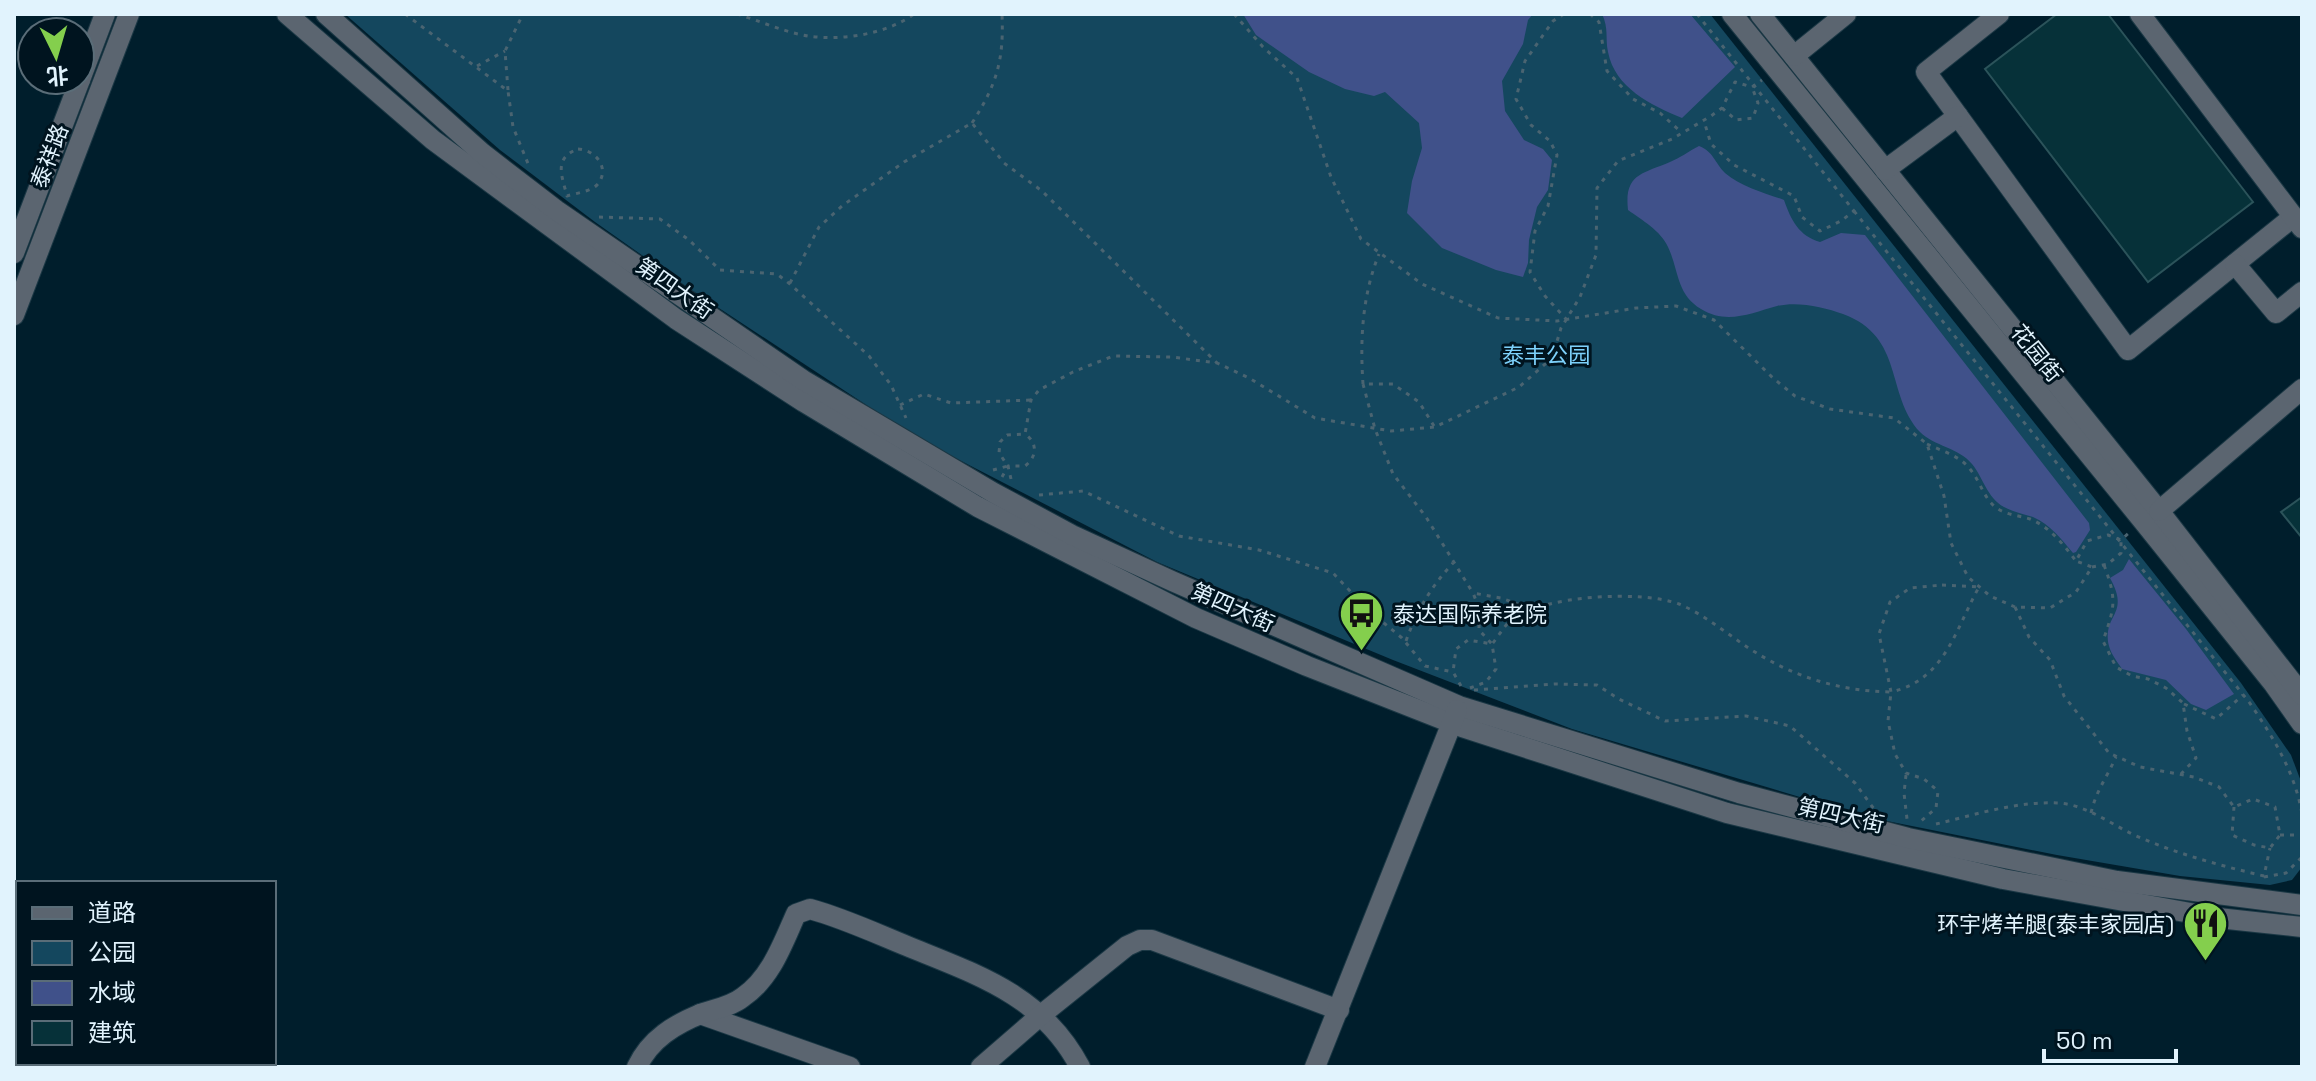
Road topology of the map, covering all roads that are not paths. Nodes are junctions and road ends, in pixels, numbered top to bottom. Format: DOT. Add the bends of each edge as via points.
graph roads {
  1 [pos="105,14"];
  2 [pos="129,14"];
  3 [pos="287,14"];
  4 [pos="326,14"];
  5 [pos="1732,14"];
  6 [pos="1760,14"];
  7 [pos="1846,14"];
  8 [pos="1999,14"];
  9 [pos="2140,14"];
  10 [pos="96,38"];
  11 [pos="1794,56"];
  12 [pos="74,96"];
  13 [pos="1958,116"];
  14 [pos="1885,170"];
  15 [pos="2298,223"];
  16 [pos="14,253"];
  17 [pos="2235,264"];
  18 [pos="2302,292"];
  19 [pos="14,315"];
  20 [pos="2302,389"];
  21 [pos="2151,516"];
  22 [pos="2302,695"];
  23 [pos="1458,706"];
  24 [pos="2302,724"];
  25 [pos="2295,906"];
  26 [pos="2302,927"];
  27 [pos="1339,1010"];
  28 [pos="700,1014"];
  29 [pos="1041,1015"];
  30 [pos="637,1067"];
  31 [pos="850,1067"];
  32 [pos="981,1067"];
  33 [pos="1080,1067"];
  34 [pos="1315,1067"];
  1 -- 10 [label="street, 泰祥路"];
  2 -- 19 [label="street, 泰祥路"];
  3 -- 23 [label="street, 第四大街" via="433,140 676,319 978,507 1154,597 1307,666"];
  4 -- 23 [label="street, 第四大街" via="482,153 556,210 803,380 1003,489 1072,535"];
  5 -- 21 [label="street, 花园街"];
  6 -- 11 [label="street, 花园街"];
  7 -- 11 [label="street"];
  8 -- 13 [label="street" via="1926,72"];
  9 -- 15 [label="street"];
  11 -- 14 [label="street, 花园街"];
  12 -- 16 [label="street, 泰祥路"];
  13 -- 14 [label="street"];
  13 -- 17 [label="street" via="2128,350"];
  14 -- 21 [label="street, 花园街"];
  15 -- 17 [label="street"];
  17 -- 18 [label="street" via="2276,313"];
  20 -- 21 [label="street"];
  21 -- 22 [label="street, 花园街"];
  21 -- 24 [label="street, 花园街"];
  23 -- 25 [label="street, 第四大街" via="1739,793 2117,881"];
  23 -- 26 [label="street, 第四大街" via="1727,813 2003,879 2218,918"];
  23 -- 27 [label="street"];
  27 -- 29 [label="street" via="1140,940"];
  27 -- 34 [label="street"];
  28 -- 29 [label="street" via="743,998 775,960 796,914 810,909 1002,986"];
  28 -- 30 [label="street" via="656,1039"];
  28 -- 31 [label="street"];
  29 -- 32 [label="street"];
  29 -- 33 [label="street"];
}
